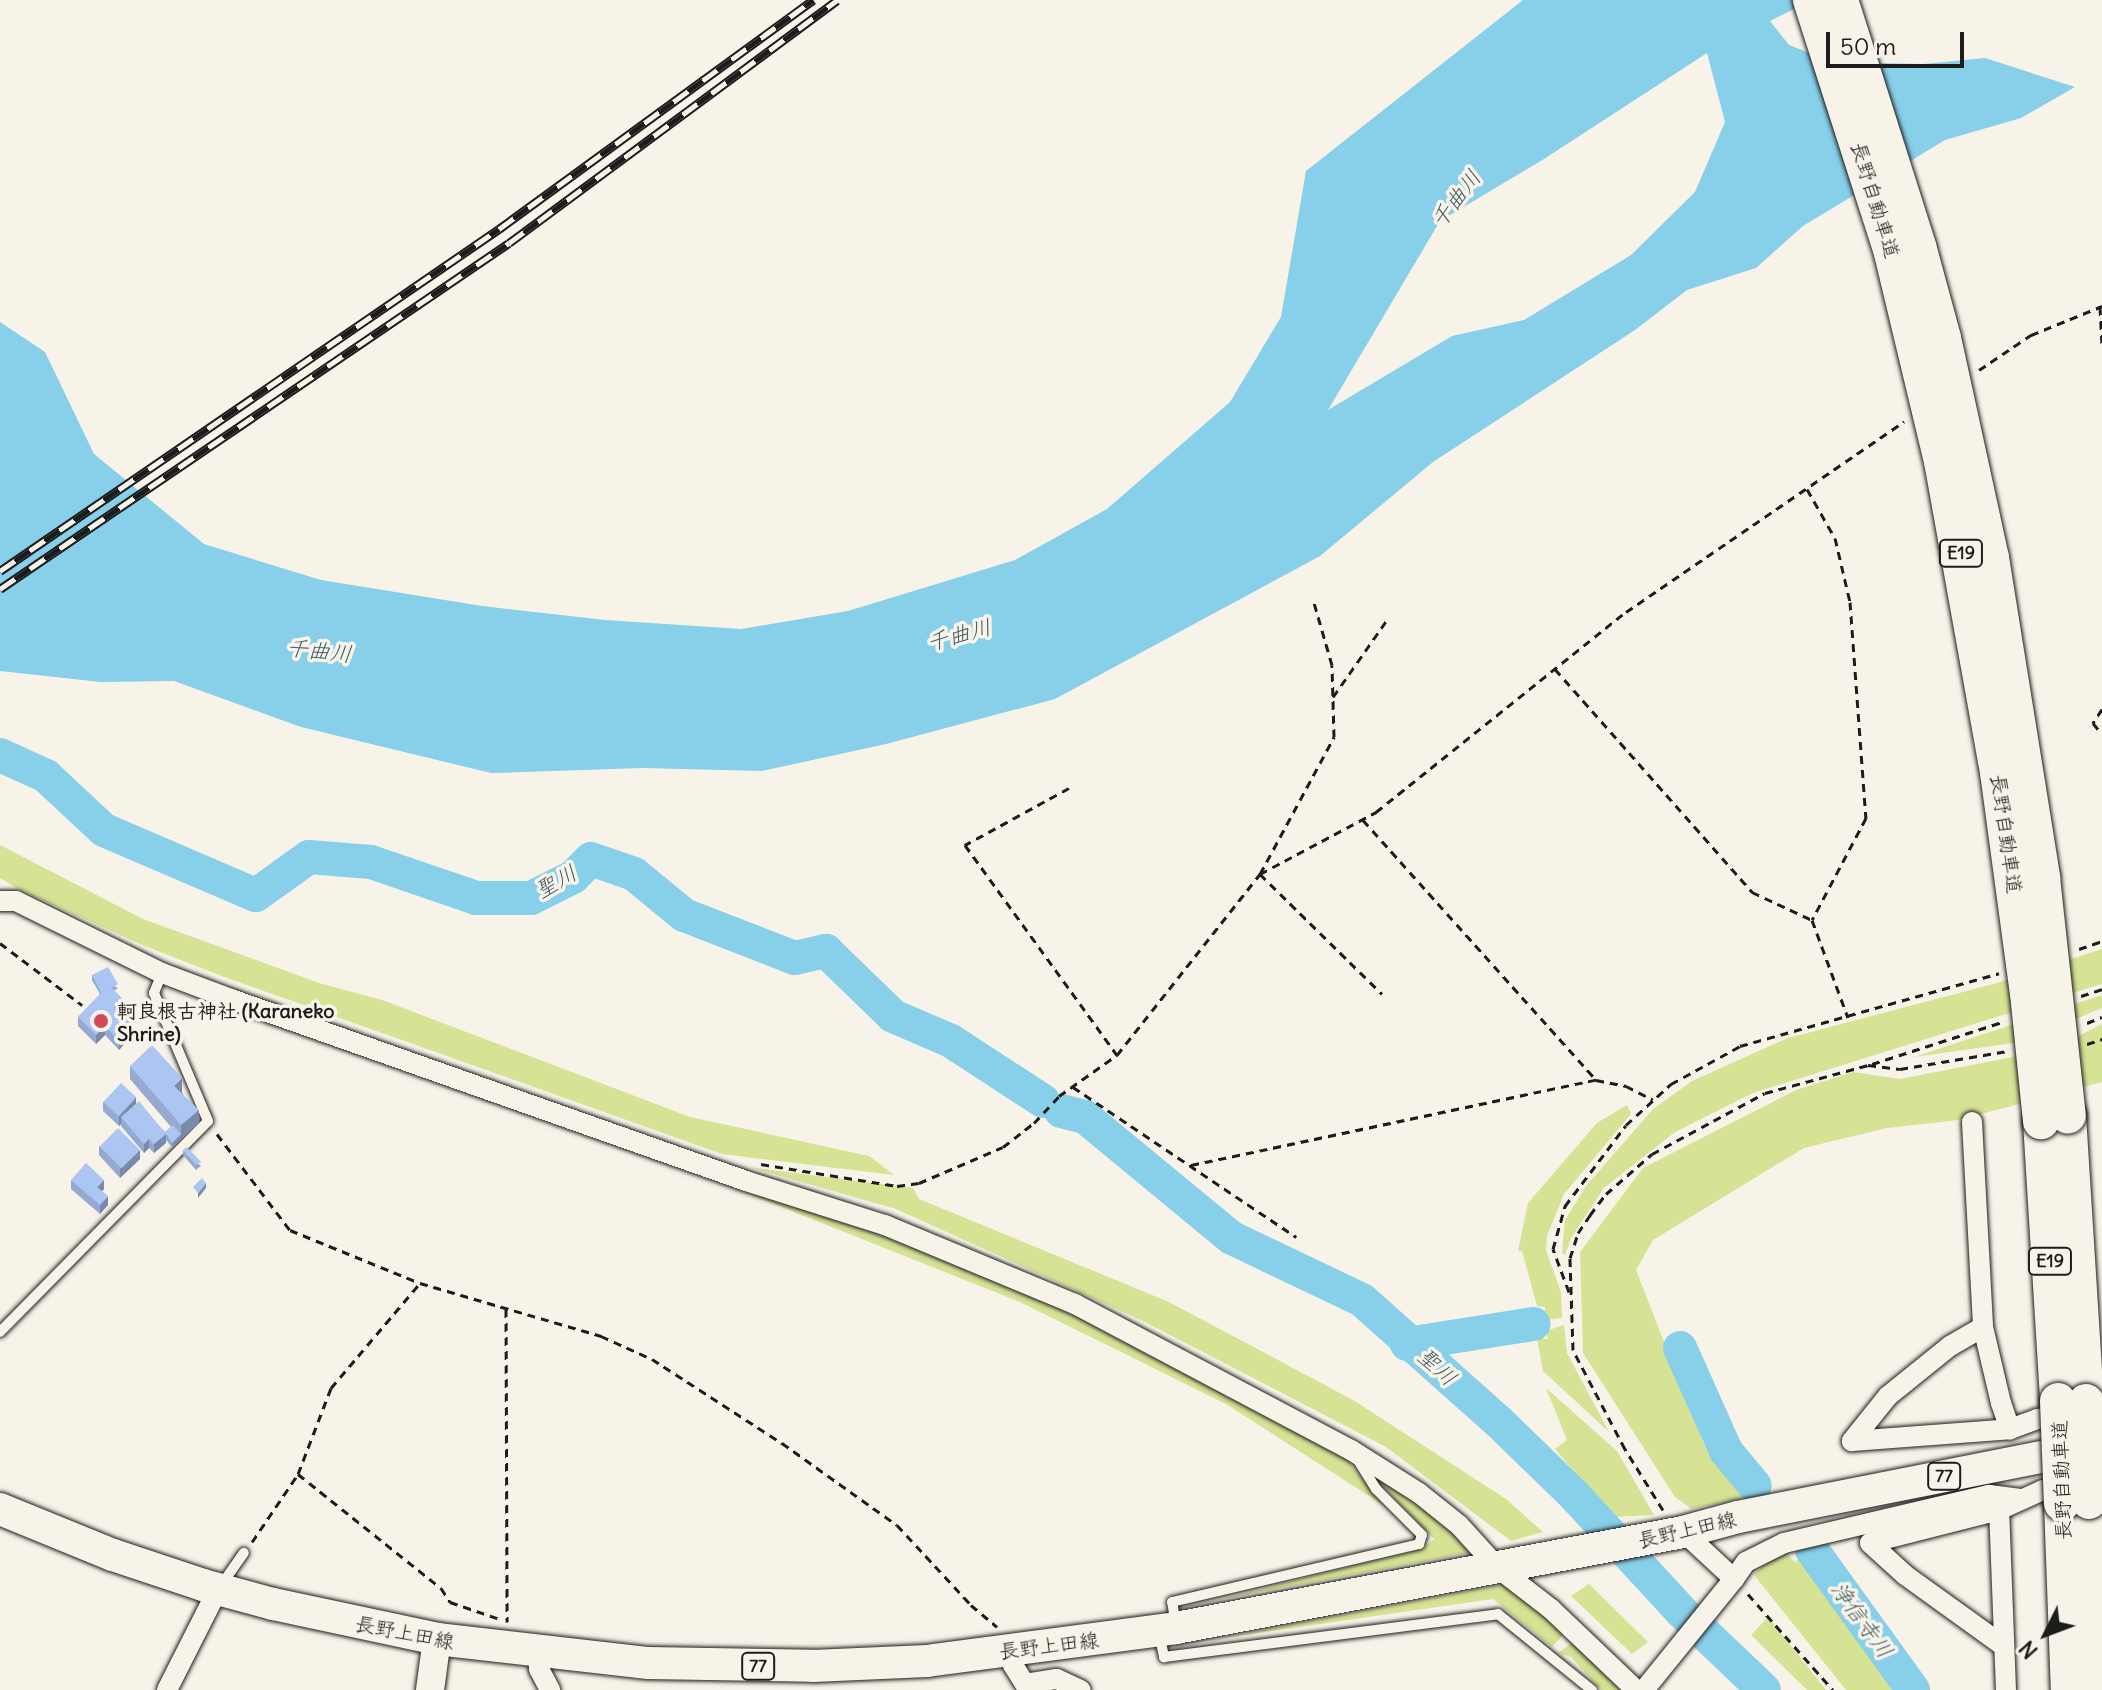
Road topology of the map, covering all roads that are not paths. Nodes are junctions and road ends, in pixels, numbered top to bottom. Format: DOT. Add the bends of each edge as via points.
graph roads {
  1 [pos="1811,0"];
  2 [pos="1840,0"];
  3 [pos="5,898"];
  4 [pos="162,973"];
  5 [pos="2054,1118"];
  6 [pos="1972,1122"];
  7 [pos="1983,1327"];
  8 [pos="0,1332"];
  9 [pos="2082,1405"];
  10 [pos="2010,1429"];
  11 [pos="2102,1445"];
  12 [pos="1351,1450"];
  13 [pos="2085,1498"];
  14 [pos="2021,1499"];
  15 [pos="0,1509"];
  16 [pos="1999,1510"];
  17 [pos="1671,1529"];
  18 [pos="244,1553"];
  19 [pos="1498,1568"];
  20 [pos="1730,1587"];
  21 [pos="218,1589"];
  22 [pos="1167,1629"];
  23 [pos="437,1639"];
  24 [pos="2002,1645"];
  25 [pos="1010,1650"];
  26 [pos="538,1653"];
  27 [pos="1644,1688"];
  28 [pos="167,1690"];
  29 [pos="430,1690"];
  30 [pos="550,1690"];
  31 [pos="1081,1690"];
  32 [pos="1592,1690"];
  33 [pos="2006,1690"];
  34 [pos="2069,1690"];
  35 [pos="2096,1690"];
  1 -- 5 [label="highway, 長野自動車道 / E19, bridge" via="1892,253 1951,506 1998,772 2028,993"];
  2 -- 5 [label="highway, 長野自動車道 / E19, bridge" via="1922,261 1991,558 2042,878"];
  3 -- 4 [label="street"];
  4 -- 8 [label="lane" via="154,993 208,1121"];
  4 -- 12 [label="street" via="885,1225 1075,1304"];
  5 -- 9 [label="highway, 長野自動車道 / E19"];
  6 -- 7 [label="street"];
  7 -- 10 [label="street"];
  7 -- 10 [label="street" via="1950,1346 1888,1396 1852,1441"];
  9 -- 10 [label="street"];
  9 -- 13 [label="highway, 長野自動車道 / E19, bridge"];
  11 -- 17 [label="main road, 長野上田線 / 77"];
  12 -- 19 [label="street" via="1440,1508"];
  12 -- 22 [label="lane" via="1376,1489 1422,1535 1419,1544 1172,1602"];
  13 -- 14 [label="street" via="2043,1490"];
  13 -- 34 [label="highway, 長野自動車道 / E19"];
  13 -- 35 [label="highway, 長野自動車道 / E19"];
  14 -- 16 [label="street"];
  14 -- 20 [label="street" via="1989,1495 1784,1543 1746,1562"];
  15 -- 21 [label="main road, 長野上田線 / 77" via="113,1555"];
  16 -- 24 [label="street"];
  16 -- 24 [label="street" via="1870,1543"];
  17 -- 19 [label="main road, 長野上田線 / 77"];
  17 -- 20 [label="street"];
  18 -- 21 [label="lane"];
  19 -- 22 [label="main road, 長野上田線 / 77"];
  19 -- 27 [label="street"];
  20 -- 27 [label="street"];
  21 -- 23 [label="main road, 長野上田線 / 77"];
  21 -- 28 [label="street"];
  22 -- 25 [label="main road, 長野上田線 / 77"];
  22 -- 32 [label="lane" via="1164,1657 1498,1614"];
  23 -- 26 [label="main road, 長野上田線 / 77"];
  23 -- 29 [label="street"];
  24 -- 33 [label="street"];
  25 -- 26 [label="main road, 長野上田線 / 77" via="927,1661 813,1666 649,1663"];
  25 -- 31 [label="street" via="1025,1684 1057,1679"];
  26 -- 30 [label="street"];
}
